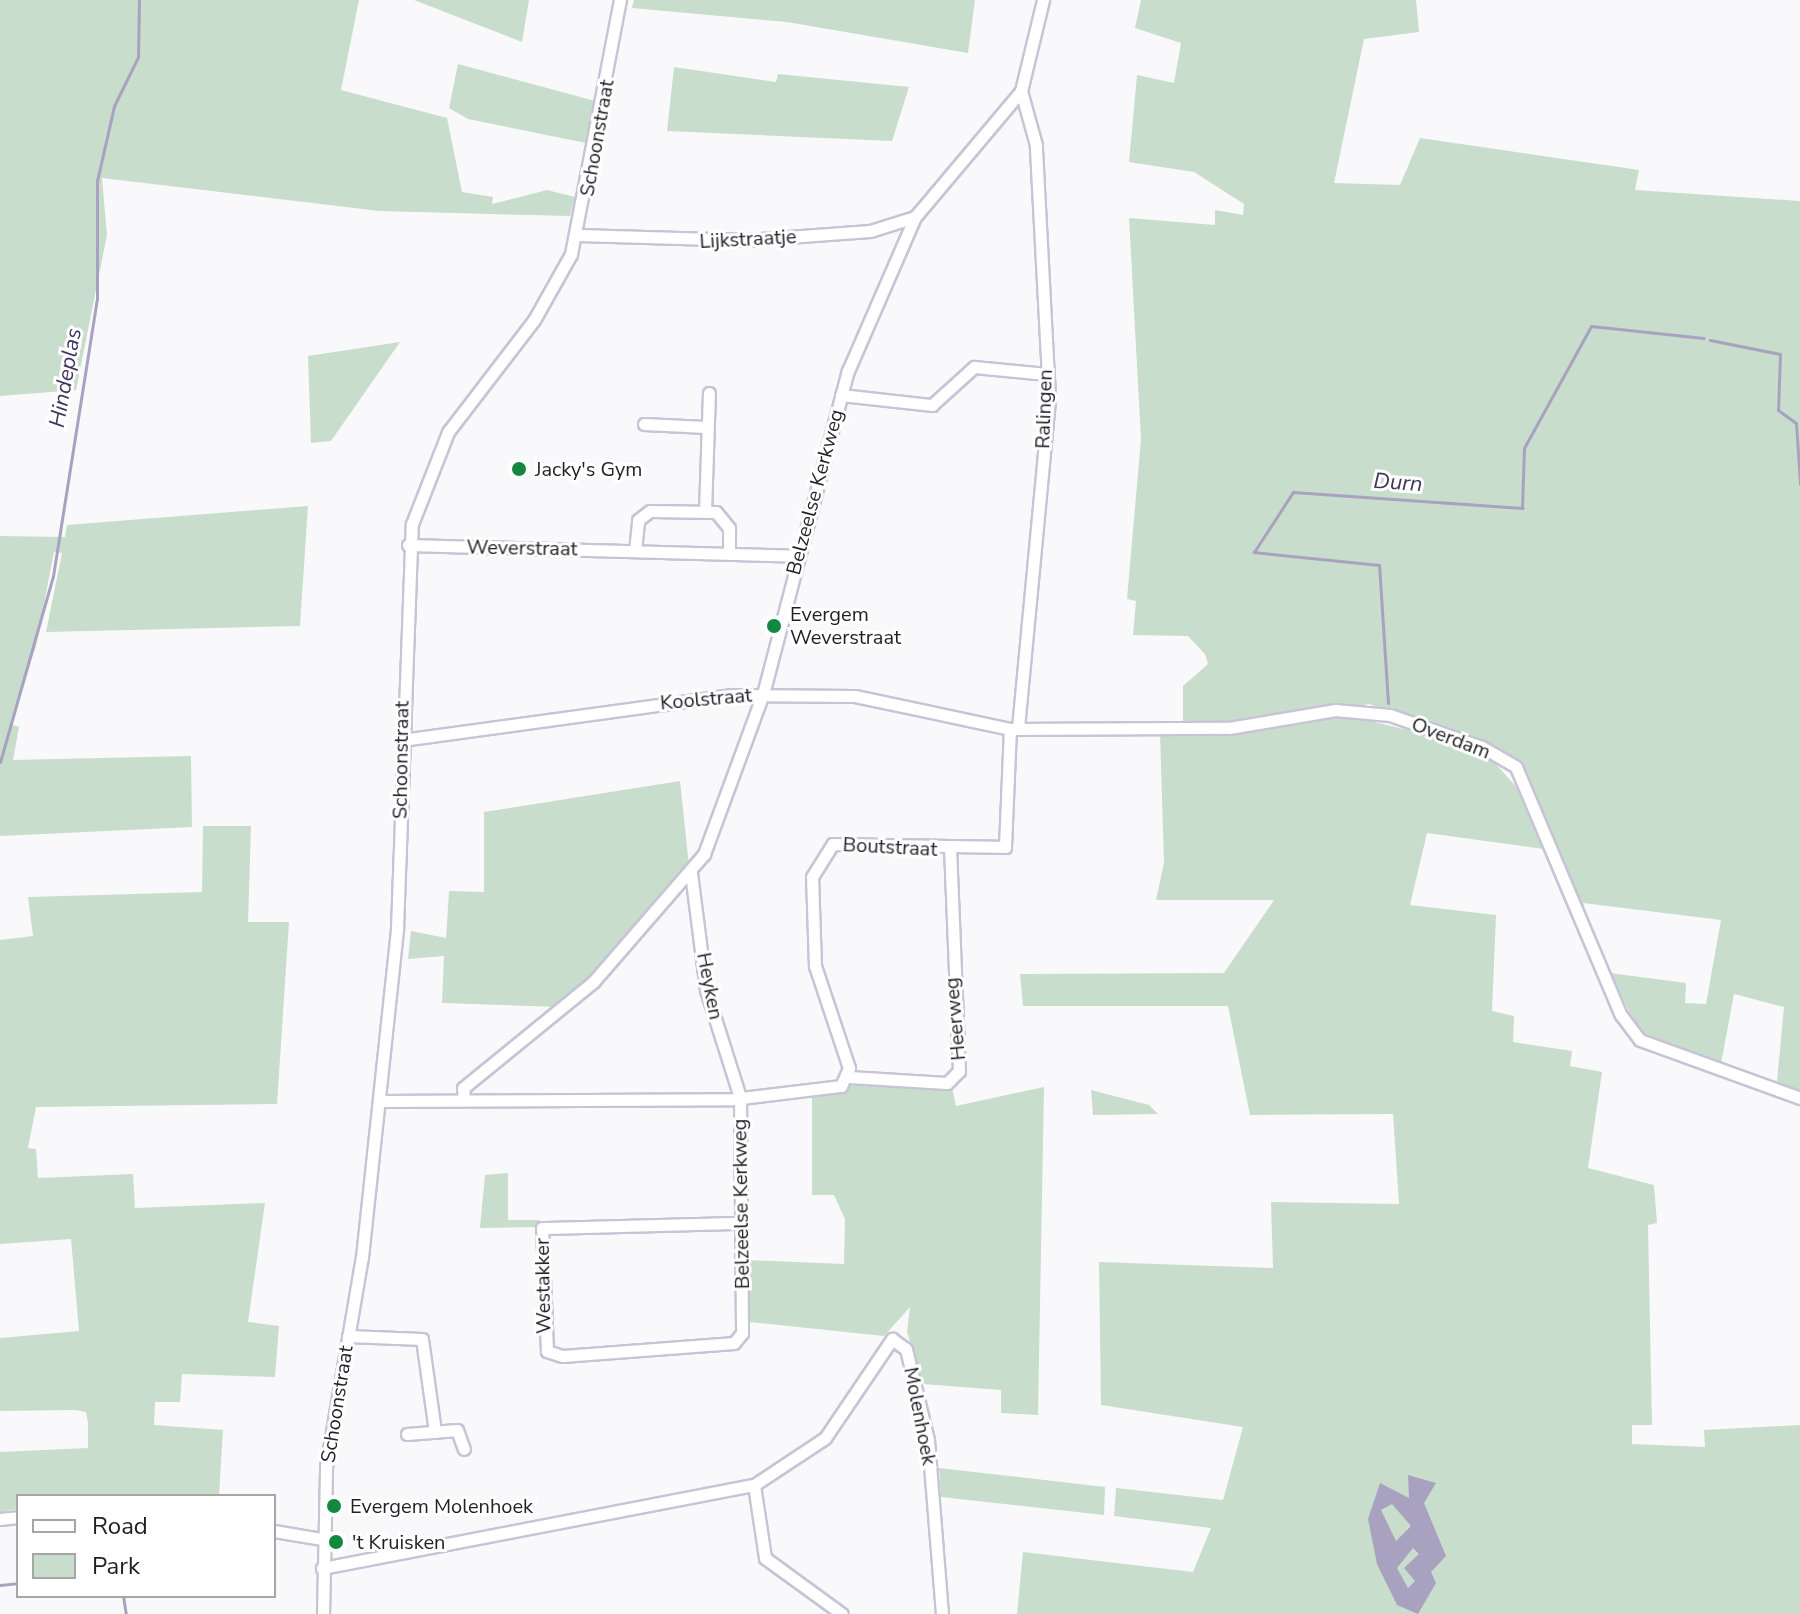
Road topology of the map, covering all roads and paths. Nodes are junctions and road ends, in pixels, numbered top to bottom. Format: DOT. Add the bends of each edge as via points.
graph roads {
  1 [pos="620,0"];
  2 [pos="1043,0"];
  3 [pos="1021,91"];
  4 [pos="915,217"];
  5 [pos="578,235"];
  6 [pos="1047,374"];
  7 [pos="709,393"];
  8 [pos="841,395"];
  9 [pos="644,424"];
  10 [pos="706,427"];
  11 [pos="705,512"];
  12 [pos="408,545"];
  13 [pos="635,551"];
  14 [pos="729,551"];
  15 [pos="797,556"];
  16 [pos="763,694"];
  17 [pos="1014,728"];
  18 [pos="402,740"];
  19 [pos="950,851"];
  20 [pos="691,873"];
  21 [pos="849,1077"];
  22 [pos="740,1097"];
  23 [pos="464,1098"];
  24 [pos="1800,1098"];
  25 [pos="380,1101"];
  26 [pos="738,1223"];
  27 [pos="348,1336"];
  28 [pos="734,1343"];
  29 [pos="435,1432"];
  30 [pos="407,1434"];
  31 [pos="464,1449"];
  32 [pos="754,1485"];
  33 [pos="276,1531"];
  34 [pos="322,1539"];
  35 [pos="322,1568"];
  36 [pos="323,1614"];
  37 [pos="842,1614"];
  38 [pos="942,1614"];
  1 -- 5 [label="street, Schoonstraat"];
  2 -- 3 [label="street, Ralingen"];
  3 -- 4 [label="street, Ralingen"];
  3 -- 6 [label="street, Ralingen" via="1036,145"];
  4 -- 5 [label="street, Lijkstraatje" via="870,231 747,240"];
  4 -- 8 [label="street, Belzeelse Kerkweg"];
  5 -- 12 [label="street, Schoonstraat" via="534,320 448,432 422,487"];
  6 -- 8 [label="street" via="974,367 932,405"];
  6 -- 17 [label="street, Ralingen"];
  7 -- 10 [label="street"];
  8 -- 15 [label="street, Belzeelse Kerkweg"];
  9 -- 10 [label="street"];
  10 -- 11 [label="street"];
  11 -- 13 [label="street" via="645,512"];
  11 -- 14 [label="street" via="726,517"];
  12 -- 13 [label="street, Weverstraat"];
  12 -- 18 [label="street, Schoonstraat"];
  13 -- 14 [label="street, Weverstraat"];
  14 -- 15 [label="street, Weverstraat"];
  15 -- 16 [label="street, Belzeelse Kerkweg"];
  16 -- 17 [label="street, Koolstraat" via="855,696"];
  16 -- 18 [label="street, Koolstraat"];
  16 -- 20 [label="street, Belzeelse Kerkweg" via="732,791"];
  17 -- 19 [label="street, Boutstraat" via="1007,844"];
  17 -- 24 [label="street, Overdam" via="1229,728 1365,711 1482,747 1525,780 1632,1032 1650,1047"];
  18 -- 25 [label="street, Schoonstraat" via="397,928"];
  19 -- 21 [label="street, Heerweg" via="959,1071 947,1083"];
  19 -- 21 [label="street, Boutstraat" via="840,843 824,852 807,892 815,966"];
  20 -- 22 [label="street, Heyken" via="706,990"];
  20 -- 23 [label="street, Belzeelse Kerkweg" via="594,981 463,1088"];
  21 -- 22 [label="street" via="833,1088"];
  22 -- 23 [label="street, Belzeelse Kerkweg"];
  22 -- 26 [label="street, Belzeelse Kerkweg"];
  23 -- 25 [label="street, Belzeelse Kerkweg"];
  25 -- 27 [label="street, Schoonstraat"];
  26 -- 28 [label="street, Belzeelse Kerkweg" via="742,1333"];
  26 -- 28 [label="street, Westakker" via="541,1231 550,1354"];
  27 -- 29 [label="street" via="422,1339"];
  27 -- 34 [label="street, Schoonstraat" via="328,1448"];
  29 -- 30 [label="street"];
  29 -- 31 [label="street" via="461,1431"];
  32 -- 35 [label="street, Molenhoek"];
  32 -- 37 [label="street" via="765,1558"];
  32 -- 38 [label="street, Molenhoek" via="825,1438 886,1339 902,1342 928,1440"];
  33 -- 34 [label="street"];
  34 -- 35 [label="street, Schoonstraat"];
  35 -- 36 [label="street, Schoonstraat"];
}
